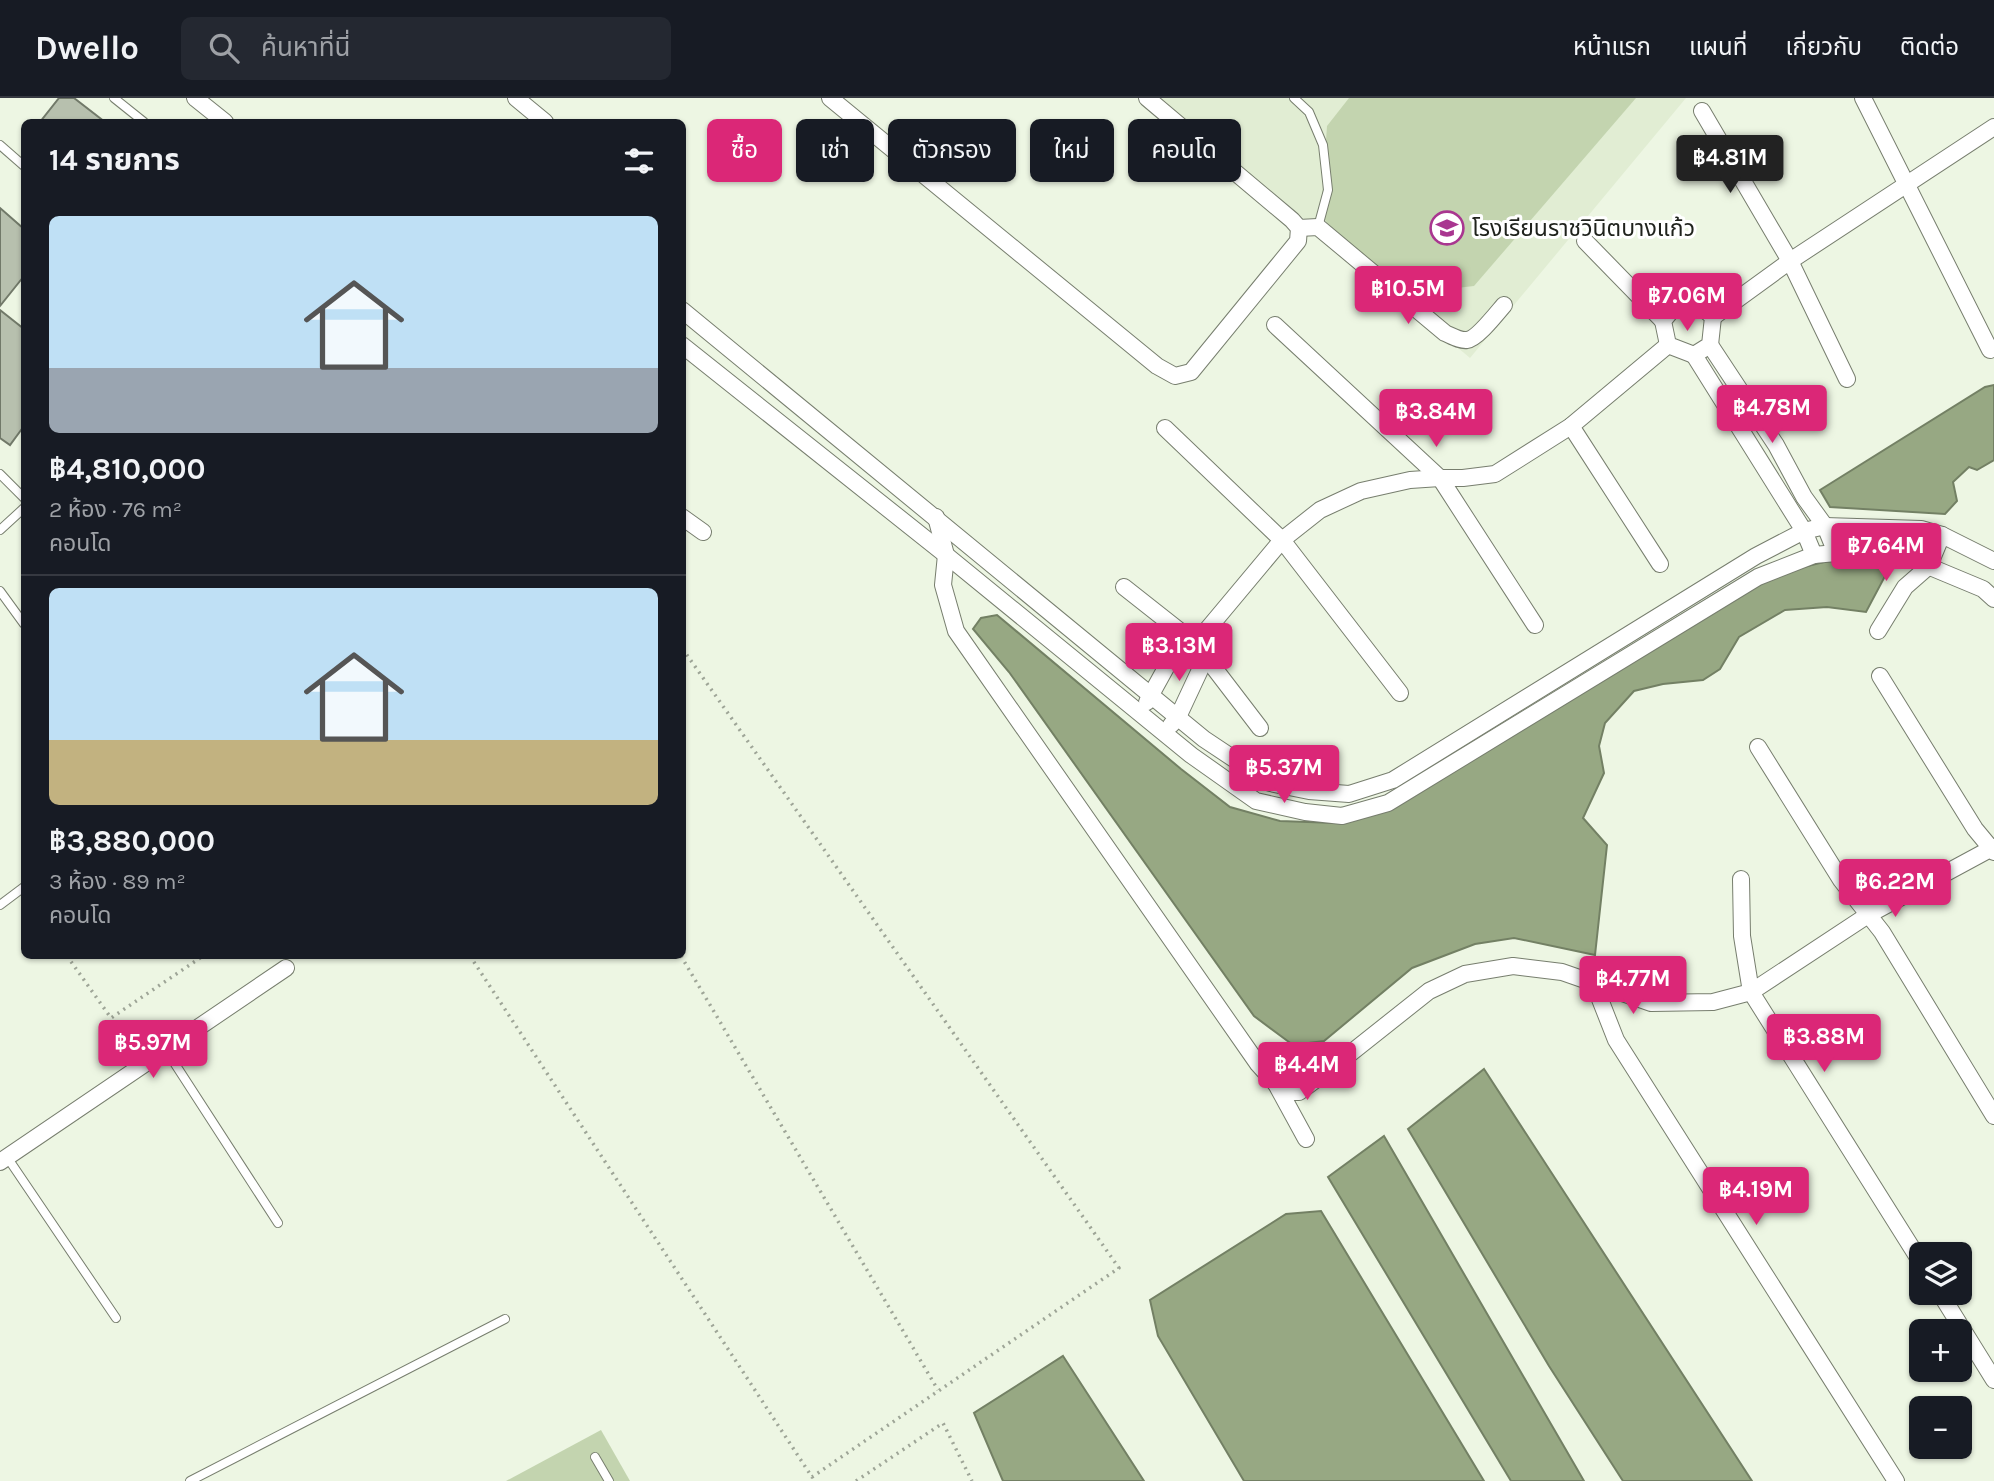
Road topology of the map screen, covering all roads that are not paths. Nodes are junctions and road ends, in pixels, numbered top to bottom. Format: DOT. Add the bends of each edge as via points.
graph roads {
  1 [pos="114,98"];
  2 [pos="195,98"];
  3 [pos="516,98"];
  4 [pos="830,98"];
  5 [pos="1147,98"];
  6 [pos="1294,98"];
  7 [pos="1863,98"];
  8 [pos="1702,111"];
  9 [pos="139,119"];
  10 [pos="221,119"];
  11 [pos="541,119"];
  12 [pos="1994,127"];
  13 [pos="0,145"];
  14 [pos="21,163"];
  15 [pos="1906,186"];
  16 [pos="1318,227"];
  17 [pos="1299,228"];
  18 [pos="1585,241"];
  19 [pos="1790,261"];
  20 [pos="1504,305"];
  21 [pos="686,313"];
  22 [pos="1713,317"];
  23 [pos="1663,321"];
  24 [pos="1275,325"];
  25 [pos="1668,345"];
  26 [pos="1710,345"];
  27 [pos="686,348"];
  28 [pos="1990,350"];
  29 [pos="1694,355"];
  30 [pos="1847,379"];
  31 [pos="1571,426"];
  32 [pos="1165,428"];
  33 [pos="0,474"];
  34 [pos="1440,478"];
  35 [pos="21,495"];
  36 [pos="21,511"];
  37 [pos="936,517"];
  38 [pos="686,520"];
  39 [pos="1825,526"];
  40 [pos="0,530"];
  41 [pos="1804,531"];
  42 [pos="703,532"];
  43 [pos="1942,535"];
  44 [pos="1282,540"];
  45 [pos="1836,553"];
  46 [pos="946,555"];
  47 [pos="1814,555"];
  48 [pos="1994,561"];
  49 [pos="1660,564"];
  50 [pos="1929,566"];
  51 [pos="1124,587"];
  52 [pos="0,591"];
  53 [pos="1989,594"];
  54 [pos="21,620"];
  55 [pos="1535,625"];
  56 [pos="1206,631"];
  57 [pos="1878,631"];
  58 [pos="1184,635"];
  59 [pos="1206,657"];
  60 [pos="1880,676"];
  61 [pos="1543,688"];
  62 [pos="1400,692"];
  63 [pos="1152,695"];
  64 [pos="1556,701"];
  65 [pos="1139,713"];
  66 [pos="1178,717"];
  67 [pos="1260,728"];
  68 [pos="1163,733"];
  69 [pos="1204,739"];
  70 [pos="1758,747"];
  71 [pos="1191,755"];
  72 [pos="1993,849"];
  73 [pos="1741,879"];
  74 [pos="21,889"];
  75 [pos="0,905"];
  76 [pos="1868,915"];
  77 [pos="286,968"];
  78 [pos="1594,984"];
  79 [pos="1751,992"];
  80 [pos="166,1050"];
  81 [pos="1276,1084"];
  82 [pos="1994,1116"];
  83 [pos="1306,1139"];
  84 [pos="4,1159"];
  85 [pos="278,1223"];
  86 [pos="1909,1243"];
  87 [pos="1947,1305"];
  88 [pos="116,1318"];
  89 [pos="505,1319"];
  90 [pos="1994,1380"];
  91 [pos="595,1457"];
  92 [pos="194,1480"];
  93 [pos="609,1481"];
  94 [pos="1896,1481"];
  1 -- 9 [label="lane"];
  2 -- 10 [label="street"];
  3 -- 11 [label="street"];
  4 -- 17 [label="street" via="1157,366 1175,376 1191,372 1298,241"];
  5 -- 17 [label="street"];
  6 -- 16 [label="lane" via="1309,112 1323,145 1328,190"];
  7 -- 15 [label="street"];
  8 -- 19 [label="street"];
  12 -- 15 [label="street"];
  13 -- 14 [label="lane"];
  15 -- 19 [label="street"];
  15 -- 28 [label="street"];
  16 -- 17 [label="street"];
  16 -- 20 [label="street" via="1456,338 1473,338"];
  18 -- 23 [label="street"];
  19 -- 22 [label="street"];
  19 -- 30 [label="street"];
  21 -- 37 [label="street"];
  22 -- 23 [label="street" via="1697,303 1676,305"];
  22 -- 26 [label="street"];
  23 -- 25 [label="street"];
  24 -- 34 [label="street"];
  25 -- 29 [label="street"];
  25 -- 31 [label="street"];
  26 -- 29 [label="street"];
  26 -- 39 [label="street"];
  27 -- 46 [label="street"];
  29 -- 41 [label="street"];
  31 -- 34 [label="street" via="1495,474"];
  31 -- 49 [label="street"];
  32 -- 44 [label="street"];
  33 -- 35 [label="lane"];
  34 -- 44 [label="street" via="1361,491 1320,510"];
  34 -- 55 [label="street"];
  36 -- 40 [label="lane"];
  37 -- 46 [label="street"];
  37 -- 63 [label="street"];
  38 -- 42 [label="street"];
  39 -- 41 [label="street"];
  39 -- 43 [label="street"];
  39 -- 45 [label="street"];
  41 -- 47 [label="street"];
  41 -- 61 [label="street"];
  43 -- 48 [label="street"];
  43 -- 50 [label="street"];
  44 -- 56 [label="street"];
  44 -- 62 [label="street"];
  45 -- 47 [label="street"];
  45 -- 50 [label="street" via="1899,554"];
  46 -- 65 [label="street"];
  46 -- 81 [label="street" via="943,585 956,631"];
  47 -- 64 [label="street" via="1758,577"];
  48 -- 53 [label="street"];
  50 -- 53 [label="street"];
  50 -- 57 [label="street" via="1905,587"];
  51 -- 58 [label="street"];
  52 -- 54 [label="lane"];
  56 -- 58 [label="street"];
  56 -- 59 [label="street"];
  58 -- 59 [label="street"];
  58 -- 63 [label="street"];
  59 -- 66 [label="street"];
  59 -- 67 [label="street"];
  60 -- 72 [label="street" via="1975,829"];
  61 -- 64 [label="street"];
  61 -- 69 [label="street" via="1393,780 1349,794 1270,783"];
  63 -- 65 [label="street"];
  63 -- 66 [label="street"];
  64 -- 71 [label="street" via="1388,803 1342,816 1256,800"];
  65 -- 68 [label="street"];
  66 -- 68 [label="street"];
  66 -- 69 [label="street"];
  68 -- 71 [label="street"];
  69 -- 71 [label="street"];
  70 -- 76 [label="street"];
  72 -- 76 [label="street"];
  73 -- 79 [label="street" via="1742,936"];
  74 -- 75 [label="lane"];
  76 -- 79 [label="street"];
  76 -- 82 [label="street"];
  77 -- 80 [label="street"];
  78 -- 79 [label="street" via="1651,1003 1713,1002"];
  78 -- 81 [label="street" via="1562,972 1513,966 1465,974 1429,991 1299,1091 1287,1092"];
  78 -- 94 [label="street" via="1616,1040"];
  79 -- 86 [label="street"];
  80 -- 84 [label="street"];
  80 -- 85 [label="lane"];
  81 -- 83 [label="street"];
  84 -- 88 [label="lane"];
  87 -- 90 [label="street"];
  89 -- 92 [label="lane"];
  91 -- 93 [label="lane"];
}
